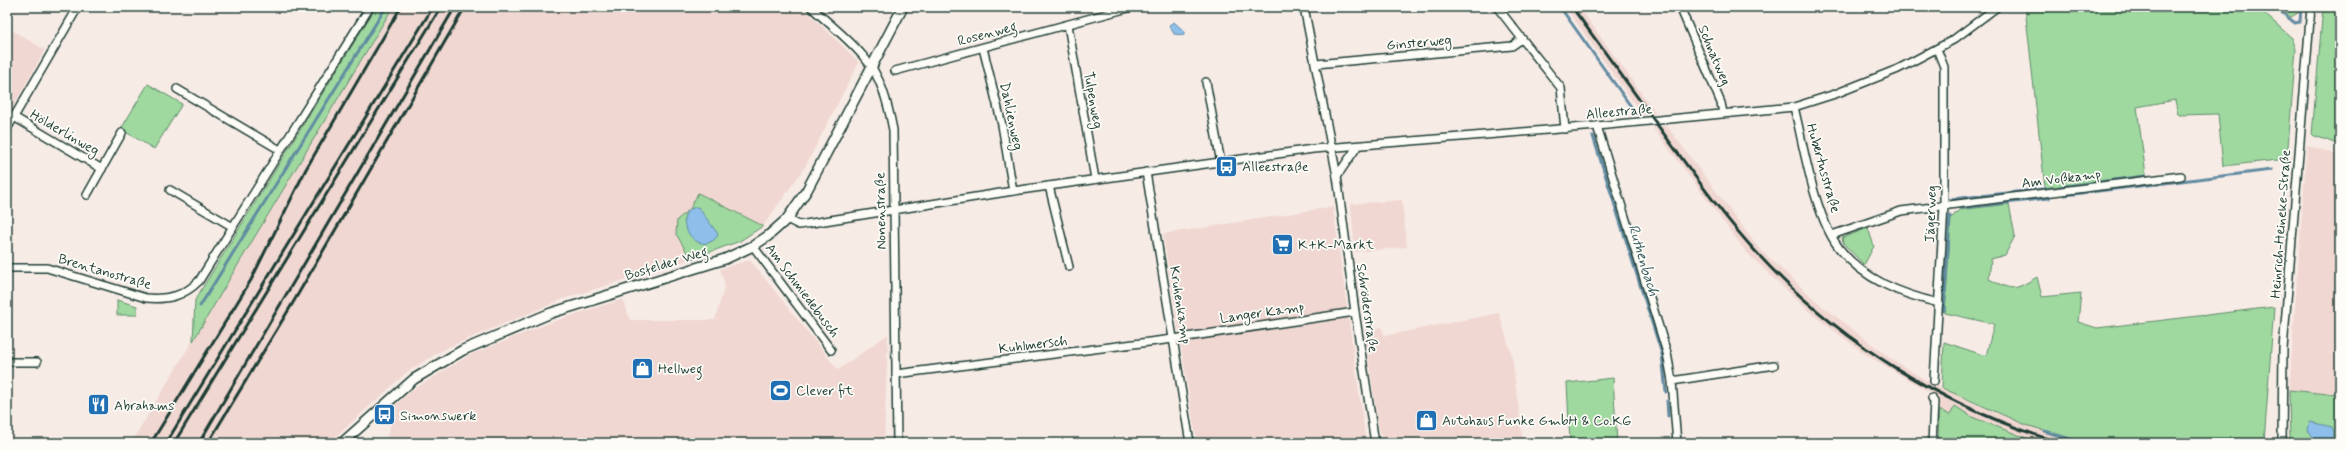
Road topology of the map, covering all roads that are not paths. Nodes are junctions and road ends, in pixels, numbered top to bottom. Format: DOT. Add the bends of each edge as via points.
graph roads {
  1 [pos="78,7"];
  2 [pos="370,7"];
  3 [pos="811,7"];
  4 [pos="903,7"];
  5 [pos="1132,7"];
  6 [pos="1304,7"];
  7 [pos="1497,7"];
  8 [pos="1680,7"];
  9 [pos="1997,7"];
  10 [pos="2311,7"];
  11 [pos="1068,25"];
  12 [pos="1522,39"];
  13 [pos="983,48"];
  14 [pos="1937,49"];
  15 [pos="1316,64"];
  16 [pos="871,68"];
  17 [pos="894,71"];
  18 [pos="1206,82"];
  19 [pos="177,89"];
  20 [pos="1794,107"];
  21 [pos="1723,113"];
  22 [pos="14,117"];
  23 [pos="1597,126"];
  24 [pos="7,129"];
  25 [pos="1565,129"];
  26 [pos="122,133"];
  27 [pos="1357,147"];
  28 [pos="1330,148"];
  29 [pos="280,150"];
  30 [pos="1221,163"];
  31 [pos="102,169"];
  32 [pos="1146,172"];
  33 [pos="1337,176"];
  34 [pos="2181,176"];
  35 [pos="1095,179"];
  36 [pos="1048,186"];
  37 [pos="170,190"];
  38 [pos="1013,191"];
  39 [pos="87,195"];
  40 [pos="1944,206"];
  41 [pos="893,210"];
  42 [pos="787,219"];
  43 [pos="233,227"];
  44 [pos="1832,235"];
  45 [pos="753,246"];
  46 [pos="1069,267"];
  47 [pos="7,268"];
  48 [pos="1939,303"];
  49 [pos="1355,312"];
  50 [pos="1173,339"];
  51 [pos="831,350"];
  52 [pos="7,362"];
  53 [pos="37,362"];
  54 [pos="1774,365"];
  55 [pos="896,374"];
  56 [pos="1672,381"];
  57 [pos="1934,381"];
  58 [pos="1932,398"];
  59 [pos="342,443"];
  60 [pos="897,443"];
  61 [pos="1190,443"];
  62 [pos="1375,443"];
  63 [pos="1677,443"];
  64 [pos="1932,443"];
  65 [pos="2282,443"];
  1 -- 22 [label="street"];
  2 -- 29 [label="street, Brentanostraße"];
  3 -- 16 [label="street, Nonenstraße" via="864,56"];
  4 -- 16 [label="street, Bosfelder Weg"];
  5 -- 11 [label="street, Rosenweg"];
  6 -- 15 [label="street, Schröderstraße"];
  7 -- 12 [label="street"];
  8 -- 21 [label="street, Schnatweg"];
  9 -- 14 [label="street, Alleestraße"];
  10 -- 65 [label="street, Heinrich-Heineke-Straße" via="2284,349"];
  11 -- 13 [label="street, Rosenweg"];
  11 -- 35 [label="street, Tulpenweg"];
  12 -- 15 [label="street, Ginsterweg" via="1512,46"];
  12 -- 25 [label="street" via="1561,88"];
  13 -- 17 [label="street, Rosenweg"];
  13 -- 38 [label="street, Dahlienweg" via="1002,125"];
  14 -- 20 [label="street, Alleestraße" via="1871,81"];
  14 -- 40 [label="street, Jägerweg" via="1944,67"];
  15 -- 28 [label="street, Schröderstraße"];
  16 -- 41 [label="street, Nonenstraße" via="886,98 893,130"];
  16 -- 42 [label="street, Bosfelder Weg" via="807,190"];
  18 -- 30 [label="street"];
  19 -- 29 [label="street"];
  20 -- 21 [label="street, Alleestraße"];
  20 -- 44 [label="street, Hubertusstraße" via="1813,185"];
  21 -- 23 [label="street, Alleestraße"];
  22 -- 24 [label="street"];
  22 -- 31 [label="street, Hölderlinweg"];
  23 -- 25 [label="street, Alleestraße"];
  23 -- 56 [label="street" via="1667,353"];
  25 -- 27 [label="street, Alleestraße"];
  26 -- 31 [label="street, Hölderlinweg"];
  27 -- 28 [label="street, Alleestraße"];
  27 -- 33 [label="street"];
  28 -- 30 [label="street, Alleestraße"];
  28 -- 33 [label="street, Schröderstraße"];
  29 -- 43 [label="street, Brentanostraße"];
  30 -- 32 [label="street, Alleestraße"];
  31 -- 39 [label="street, Hölderlinweg"];
  32 -- 35 [label="street, Alleestraße"];
  32 -- 50 [label="street, Kruhenkamp"];
  33 -- 49 [label="street, Schröderstraße"];
  34 -- 40 [label="street, Am Voßkamp"];
  35 -- 36 [label="street, Alleestraße"];
  36 -- 38 [label="street, Alleestraße"];
  36 -- 46 [label="street"];
  37 -- 43 [label="street"];
  38 -- 41 [label="street, Alleestraße"];
  40 -- 44 [label="street, Hubertusstraße" via="1901,211"];
  40 -- 48 [label="street, Jägerweg"];
  41 -- 42 [label="street, Alleestraße" via="799,225"];
  41 -- 55 [label="street, Nonenstraße"];
  42 -- 45 [label="street, Bosfelder Weg"];
  43 -- 47 [label="street, Brentanostraße" via="190,291 162,300 146,298 47,268"];
  44 -- 48 [label="street, Hubertusstraße" via="1840,248 1859,267 1881,284 1907,295"];
  45 -- 51 [label="street, Am Schmiedebusch"];
  45 -- 59 [label="street, Bosfelder Weg" via="713,263 551,313 464,350 414,380"];
  48 -- 57 [label="street, Jägerweg"];
  49 -- 50 [label="street, Langer Kamp"];
  49 -- 62 [label="street, Schröderstraße"];
  50 -- 55 [label="street, Kuhlmersch"];
  50 -- 61 [label="street, Kruhenkamp"];
  52 -- 53 [label="street"];
  54 -- 56 [label="street"];
  55 -- 60 [label="street, Nonenstraße"];
  56 -- 63 [label="street"];
  58 -- 64 [label="street"];
}
